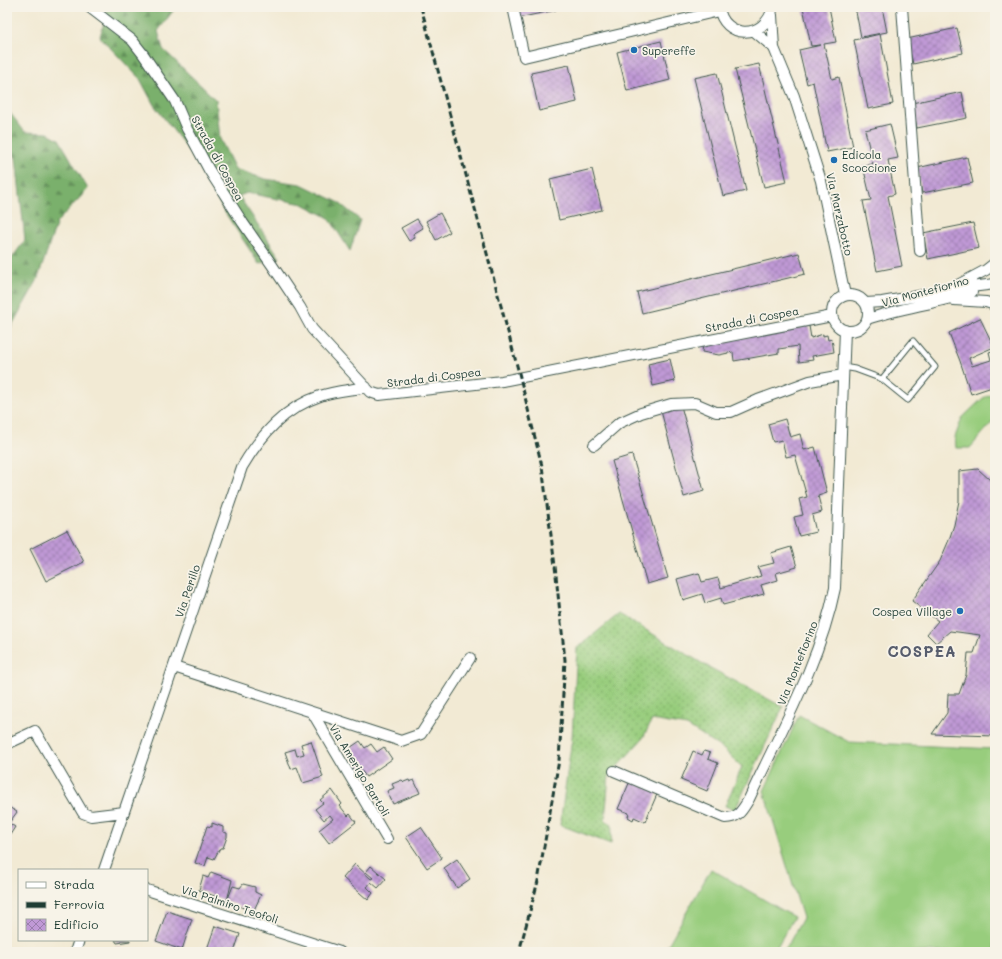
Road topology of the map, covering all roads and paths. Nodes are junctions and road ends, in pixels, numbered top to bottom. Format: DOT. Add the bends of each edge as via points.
graph roads {
  1 [pos="90,7"];
  2 [pos="513,7"];
  3 [pos="902,7"];
  4 [pos="719,9"];
  5 [pos="773,11"];
  6 [pos="754,31"];
  7 [pos="774,48"];
  8 [pos="920,251"];
  9 [pos="995,262"];
  10 [pos="992,285"];
  11 [pos="845,295"];
  12 [pos="948,295"];
  13 [pos="866,303"];
  14 [pos="995,305"];
  15 [pos="832,316"];
  16 [pos="867,319"];
  17 [pos="845,330"];
  18 [pos="843,371"];
  19 [pos="882,379"];
  20 [pos="366,388"];
  21 [pos="594,445"];
  22 [pos="470,658"];
  23 [pos="174,667"];
  24 [pos="312,712"];
  25 [pos="7,744"];
  26 [pos="614,771"];
  27 [pos="124,812"];
  28 [pos="387,839"];
  29 [pos="104,869"];
  30 [pos="148,890"];
  31 [pos="79,941"];
  32 [pos="305,941"];
  33 [pos="75,952"];
  34 [pos="312,952"];
  35 [pos="340,952"];
  1 -- 20 [label="street, Strada di Cospea" via="132,40 143,54 175,101 209,170 312,329"];
  2 -- 4 [label="street" via="524,57"];
  3 -- 8 [label="street"];
  4 -- 6 [label="street" via="729,26 745,32"];
  5 -- 6 [label="street, Via Marzabotto" via="768,22"];
  5 -- 7 [label="street, Via Marzabotto"];
  6 -- 7 [label="street, Via Marzabotto"];
  7 -- 11 [label="street, Via Marzabotto" via="794,96 821,181"];
  9 -- 12 [label="street"];
  10 -- 12 [label="street, Via Montefiorino"];
  11 -- 13 [label="street, Via Montefiorino" via="859,297"];
  11 -- 15 [label="street" via="836,301"];
  12 -- 13 [label="street, Via Montefiorino"];
  12 -- 14 [label="street"];
  12 -- 16 [label="street, Via Montefiorino"];
  13 -- 16 [label="street, Via Montefiorino"];
  15 -- 17 [label="street" via="836,325"];
  15 -- 20 [label="street, Strada di Cospea" via="502,381 379,395"];
  16 -- 17 [label="street, Via Montefiorino" via="861,328"];
  17 -- 18 [label="street, Via Montefiorino"];
  18 -- 19 [label="lane" via="855,369"];
  18 -- 21 [label="street" via="731,412 716,412 695,403 671,404 619,423"];
  18 -- 26 [label="street, Via Montefiorino" via="837,570 830,614 796,701 749,799 742,811 733,818 724,818"];
  19 -- 19 [label="lane" via="908,400 935,367 913,341"];
  20 -- 23 [label="street, Via Perillo" via="320,396 292,409 254,446 242,467"];
  22 -- 24 [label="street, Via Amerigo Bartoli" via="421,734 401,742"];
  23 -- 24 [label="street, Via Amerigo Bartoli"];
  23 -- 27 [label="street, Via Perillo"];
  24 -- 28 [label="street, Via Amerigo Bartoli"];
  25 -- 27 [label="street" via="35,731 83,813 91,816"];
  27 -- 29 [label="street, Via Perillo"];
  30 -- 32 [label="street, Via Palmiro Teofoli"];
  31 -- 33 [label="street"];
  32 -- 34 [label="street"];
  32 -- 35 [label="street, Via Palmiro Teofoli"];
}
